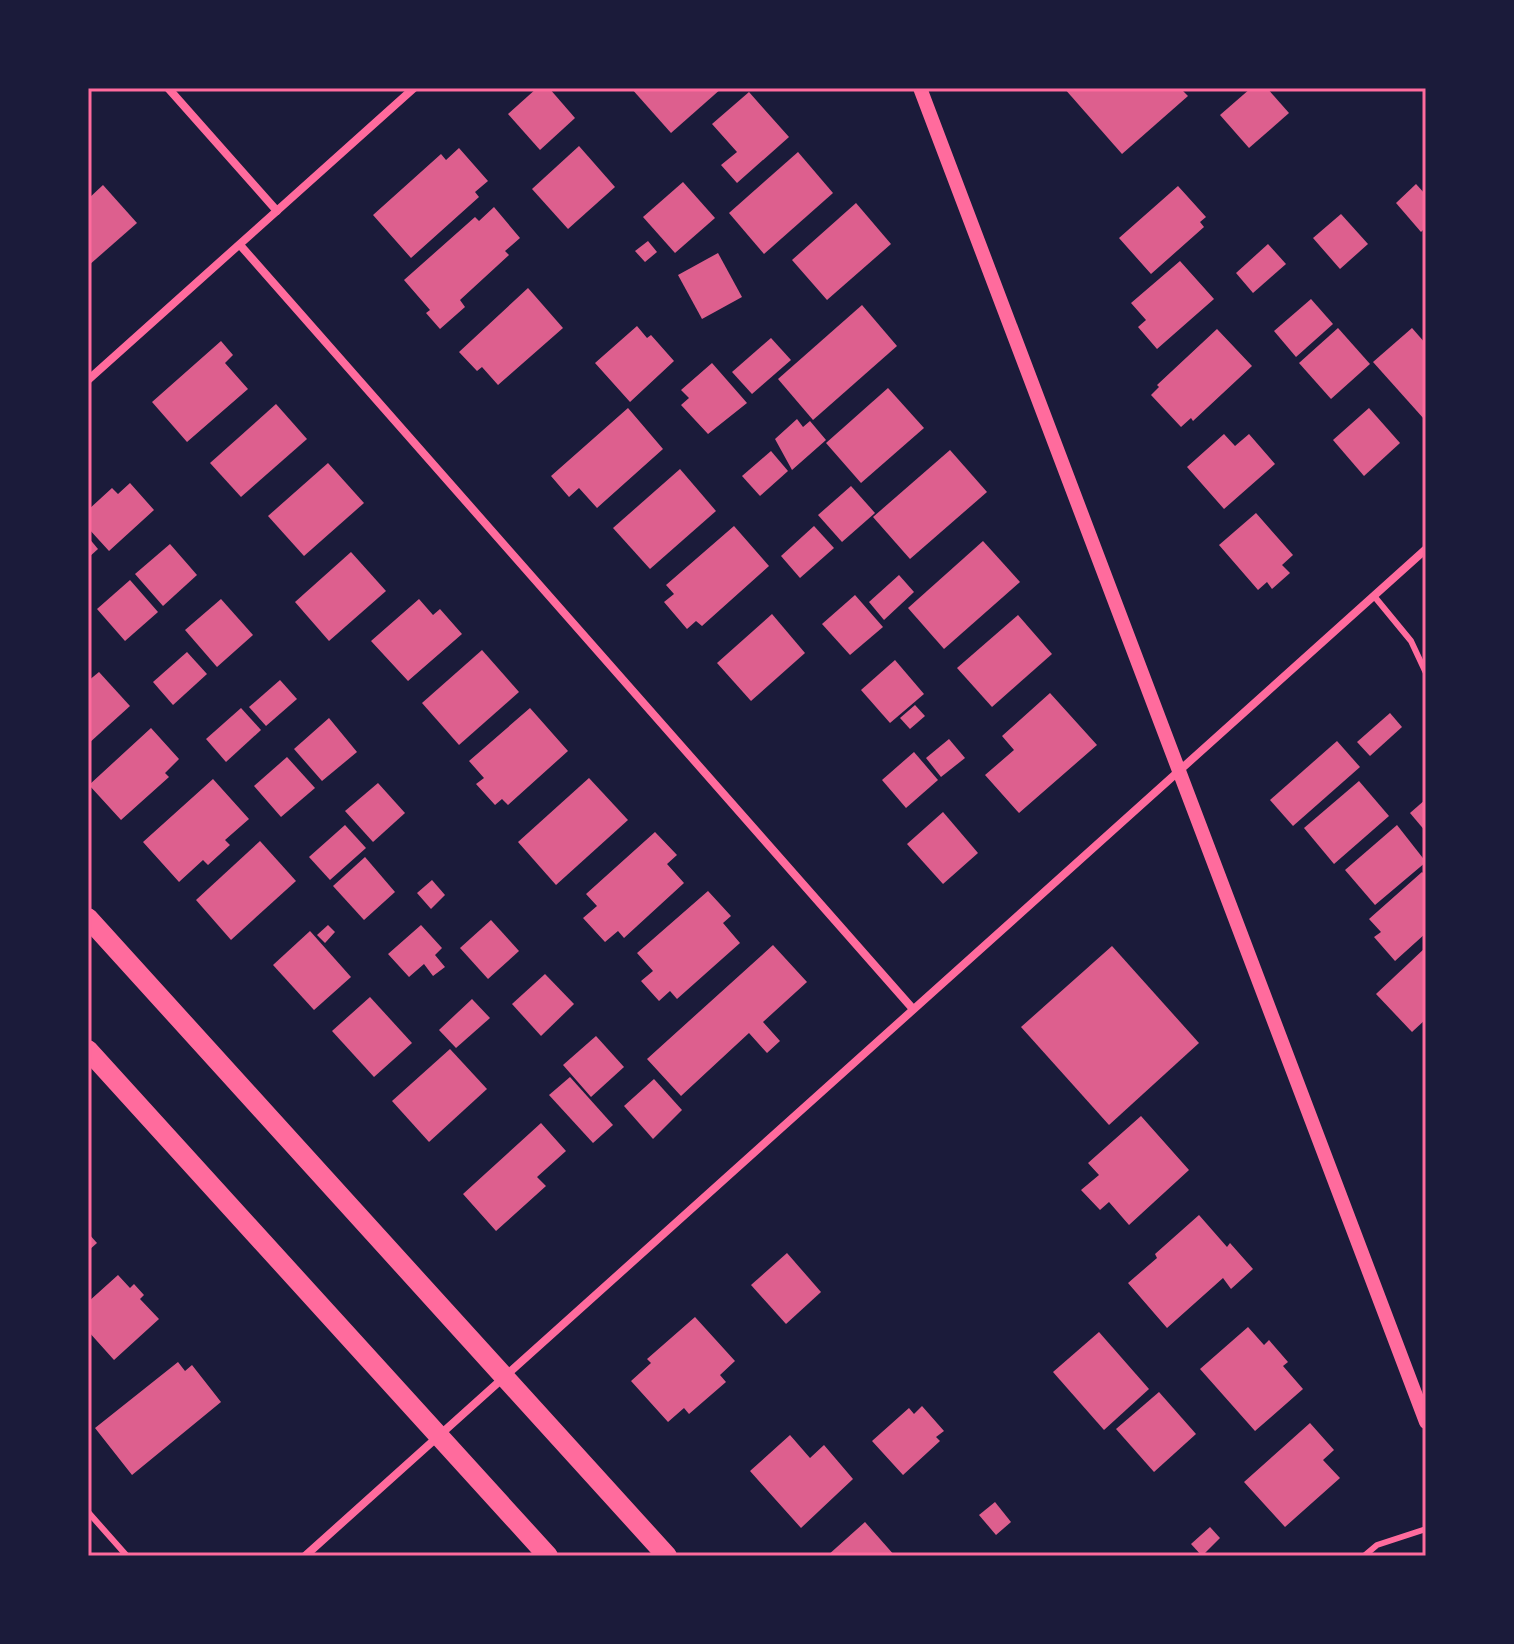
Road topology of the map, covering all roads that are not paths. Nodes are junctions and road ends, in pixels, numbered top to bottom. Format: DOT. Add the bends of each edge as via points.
graph roads {
  1 [pos="168,88"];
  2 [pos="414,88"];
  3 [pos="920,88"];
  4 [pos="277,211"];
  5 [pos="240,245"];
  6 [pos="88,380"];
  7 [pos="1426,549"];
  8 [pos="1374,596"];
  9 [pos="1426,673"];
  10 [pos="1179,770"];
  11 [pos="88,918"];
  12 [pos="913,1009"];
  13 [pos="88,1050"];
  14 [pos="505,1377"];
  15 [pos="1426,1422"];
  16 [pos="439,1436"];
  17 [pos="88,1512"];
  18 [pos="1426,1529"];
  19 [pos="127,1556"];
  20 [pos="305,1556"];
  21 [pos="548,1556"];
  22 [pos="667,1556"];
  23 [pos="1364,1556"];
  1 -- 4 [label="street"];
  2 -- 4 [label="street"];
  3 -- 10 [label="street"];
  4 -- 5 [label="street"];
  5 -- 6 [label="street"];
  5 -- 12 [label="street"];
  7 -- 8 [label="street"];
  8 -- 9 [label="lane" via="1411,641"];
  8 -- 10 [label="street"];
  10 -- 12 [label="street"];
  10 -- 15 [label="street"];
  11 -- 14 [label="main road"];
  12 -- 14 [label="street"];
  13 -- 16 [label="main road"];
  14 -- 16 [label="street"];
  14 -- 22 [label="main road"];
  16 -- 20 [label="street"];
  16 -- 21 [label="main road"];
  17 -- 19 [label="lane"];
  18 -- 23 [label="lane" via="1377,1545"];
}
